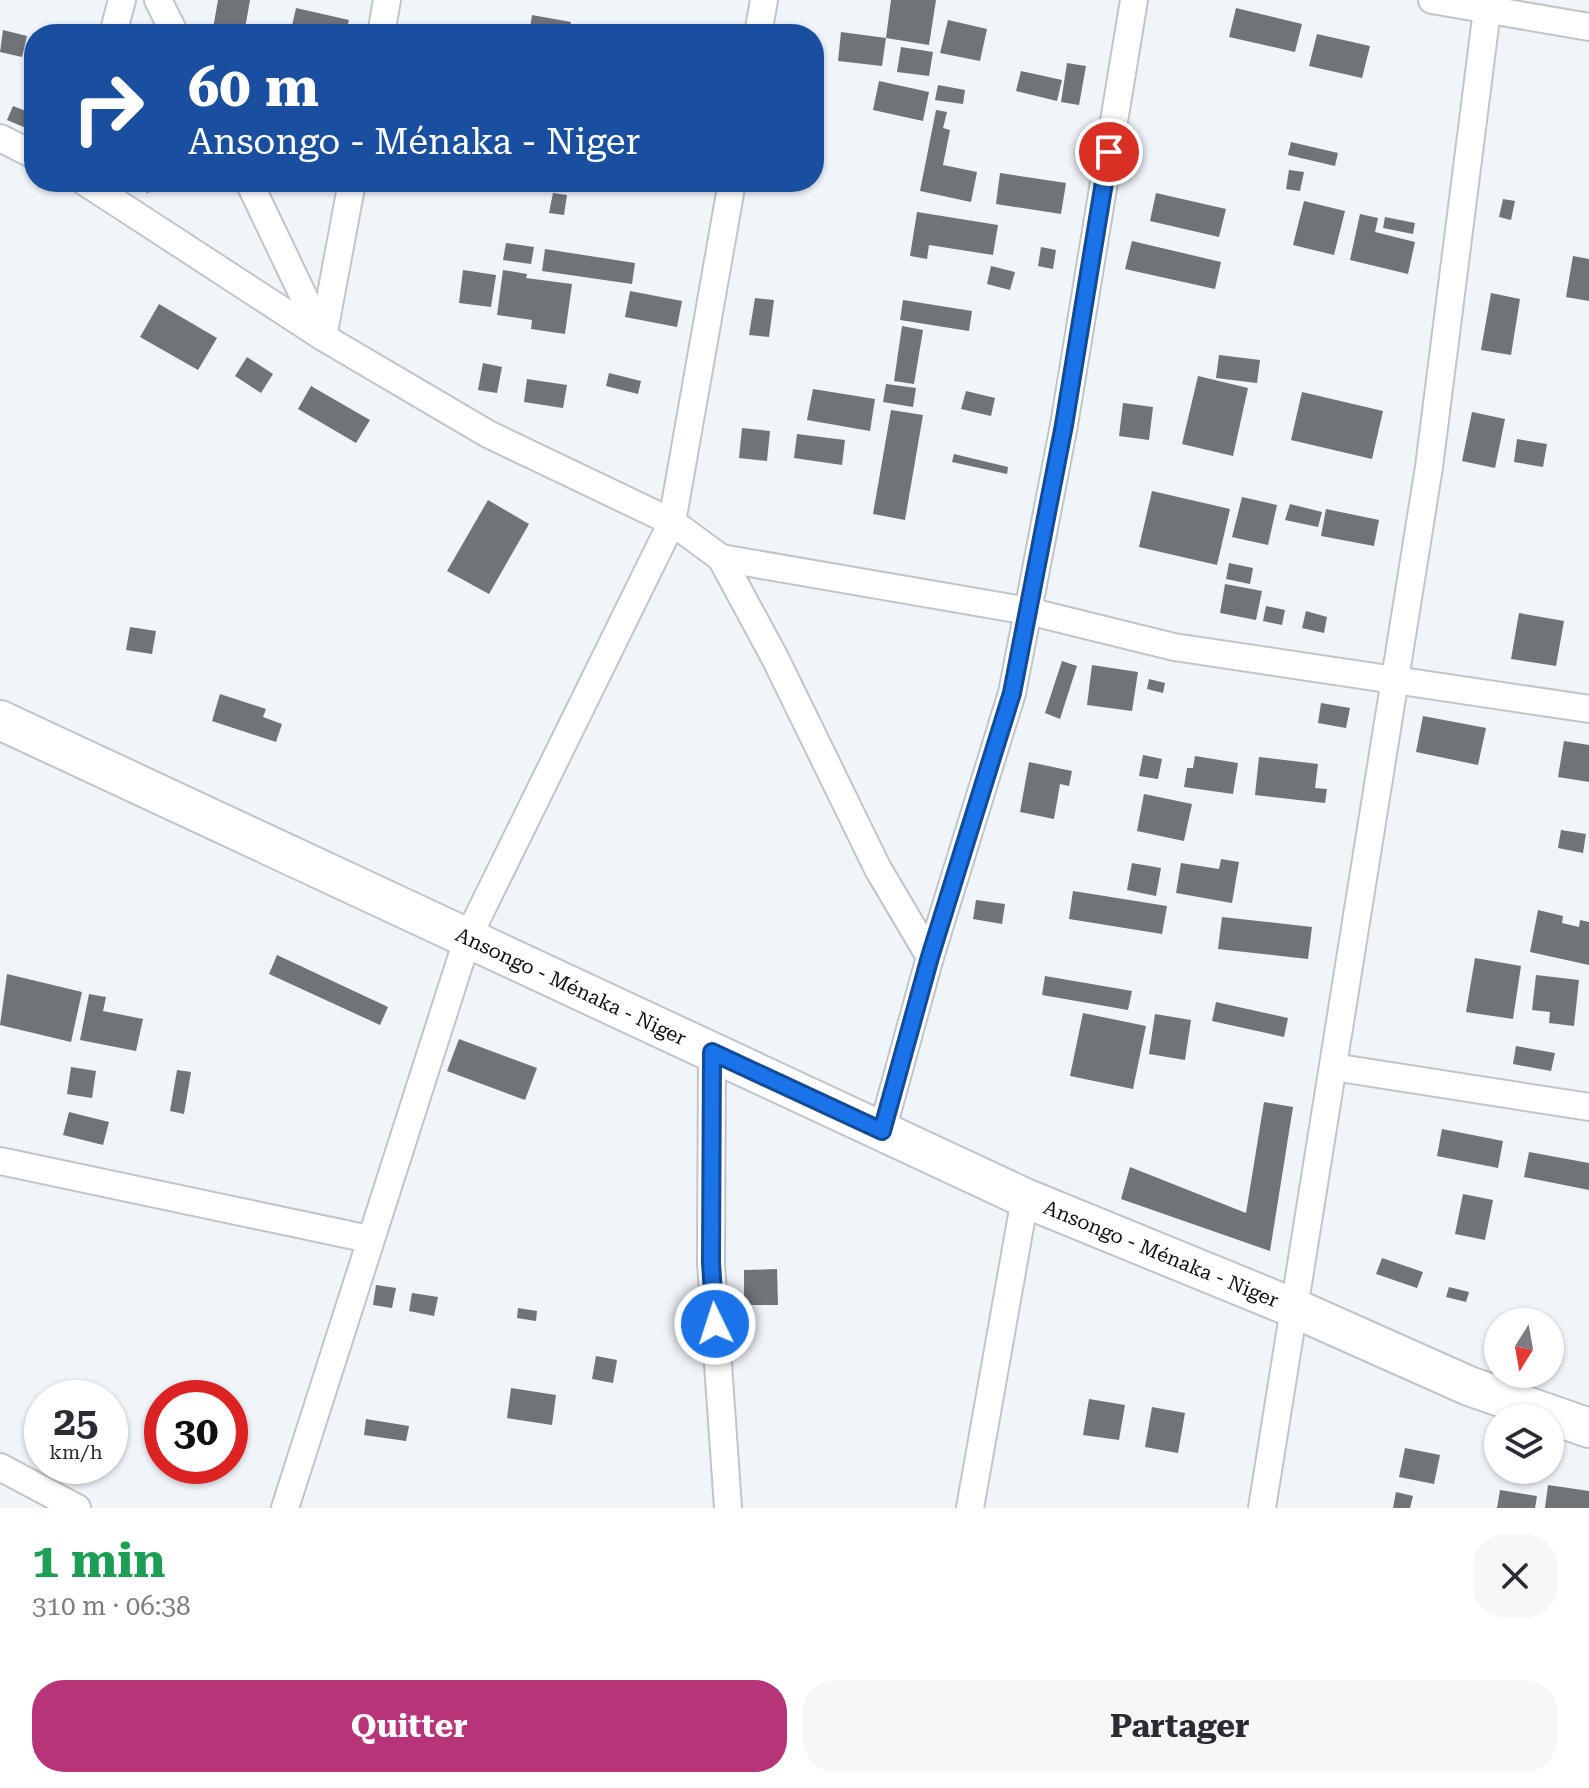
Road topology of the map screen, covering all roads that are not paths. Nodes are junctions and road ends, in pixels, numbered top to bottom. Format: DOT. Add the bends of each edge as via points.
graph roads {
  1 [pos="122,0"];
  2 [pos="158,0"];
  3 [pos="387,0"];
  4 [pos="764,0"];
  5 [pos="1134,0"];
  6 [pos="1432,0"];
  7 [pos="1487,10"];
  8 [pos="1550,10"];
  9 [pos="116,24"];
  10 [pos="170,24"];
  11 [pos="383,24"];
  12 [pos="760,24"];
  13 [pos="1589,27"];
  14 [pos="0,138"];
  15 [pos="24,150"];
  16 [pos="100,192"];
  17 [pos="254,192"];
  18 [pos="350,192"];
  19 [pos="730,192"];
  20 [pos="323,337"];
  21 [pos="672,522"];
  22 [pos="721,558"];
  23 [pos="1028,611"];
  24 [pos="1395,682"];
  25 [pos="1589,709"];
  26 [pos="0,720"];
  27 [pos="468,937"];
  28 [pos="930,957"];
  29 [pos="712,1052"];
  30 [pos="1333,1067"];
  31 [pos="1589,1107"];
  32 [pos="882,1131"];
  33 [pos="0,1161"];
  34 [pos="1025,1198"];
  35 [pos="369,1239"];
  36 [pos="1294,1308"];
  37 [pos="1589,1428"];
  38 [pos="0,1467"];
  39 [pos="77,1508"];
  40 [pos="285,1508"];
  41 [pos="728,1508"];
  42 [pos="970,1508"];
  43 [pos="1262,1508"];
  1 -- 9 [label="street"];
  2 -- 10 [label="street"];
  3 -- 11 [label="street"];
  4 -- 12 [label="street"];
  5 -- 23 [label="street"];
  6 -- 7 [label="street"];
  7 -- 8 [label="street"];
  7 -- 24 [label="street" via="1429,467"];
  8 -- 13 [label="street"];
  14 -- 15 [label="street"];
  16 -- 20 [label="street"];
  17 -- 20 [label="street"];
  18 -- 20 [label="street"];
  19 -- 21 [label="street"];
  20 -- 21 [label="street" via="488,434"];
  21 -- 22 [label="street"];
  21 -- 27 [label="street"];
  22 -- 23 [label="street"];
  22 -- 28 [label="street" via="878,869"];
  23 -- 24 [label="street" via="1174,647"];
  23 -- 28 [label="street" via="1012,693"];
  24 -- 25 [label="street"];
  24 -- 30 [label="street"];
  26 -- 27 [label="main road, Ansongo - Ménaka - Niger"];
  27 -- 29 [label="main road, Ansongo - Ménaka - Niger"];
  27 -- 35 [label="street"];
  28 -- 32 [label="street"];
  29 -- 32 [label="main road, Ansongo - Ménaka - Niger"];
  29 -- 41 [label="street" via="711,1263"];
  30 -- 31 [label="street"];
  30 -- 36 [label="street"];
  32 -- 34 [label="main road, Ansongo - Ménaka - Niger"];
  33 -- 35 [label="street"];
  34 -- 36 [label="main road, Ansongo - Ménaka - Niger"];
  34 -- 42 [label="street"];
  35 -- 40 [label="street"];
  36 -- 37 [label="main road, Ansongo - Ménaka - Niger" via="1469,1386"];
  36 -- 43 [label="street"];
  38 -- 39 [label="street"];
}
